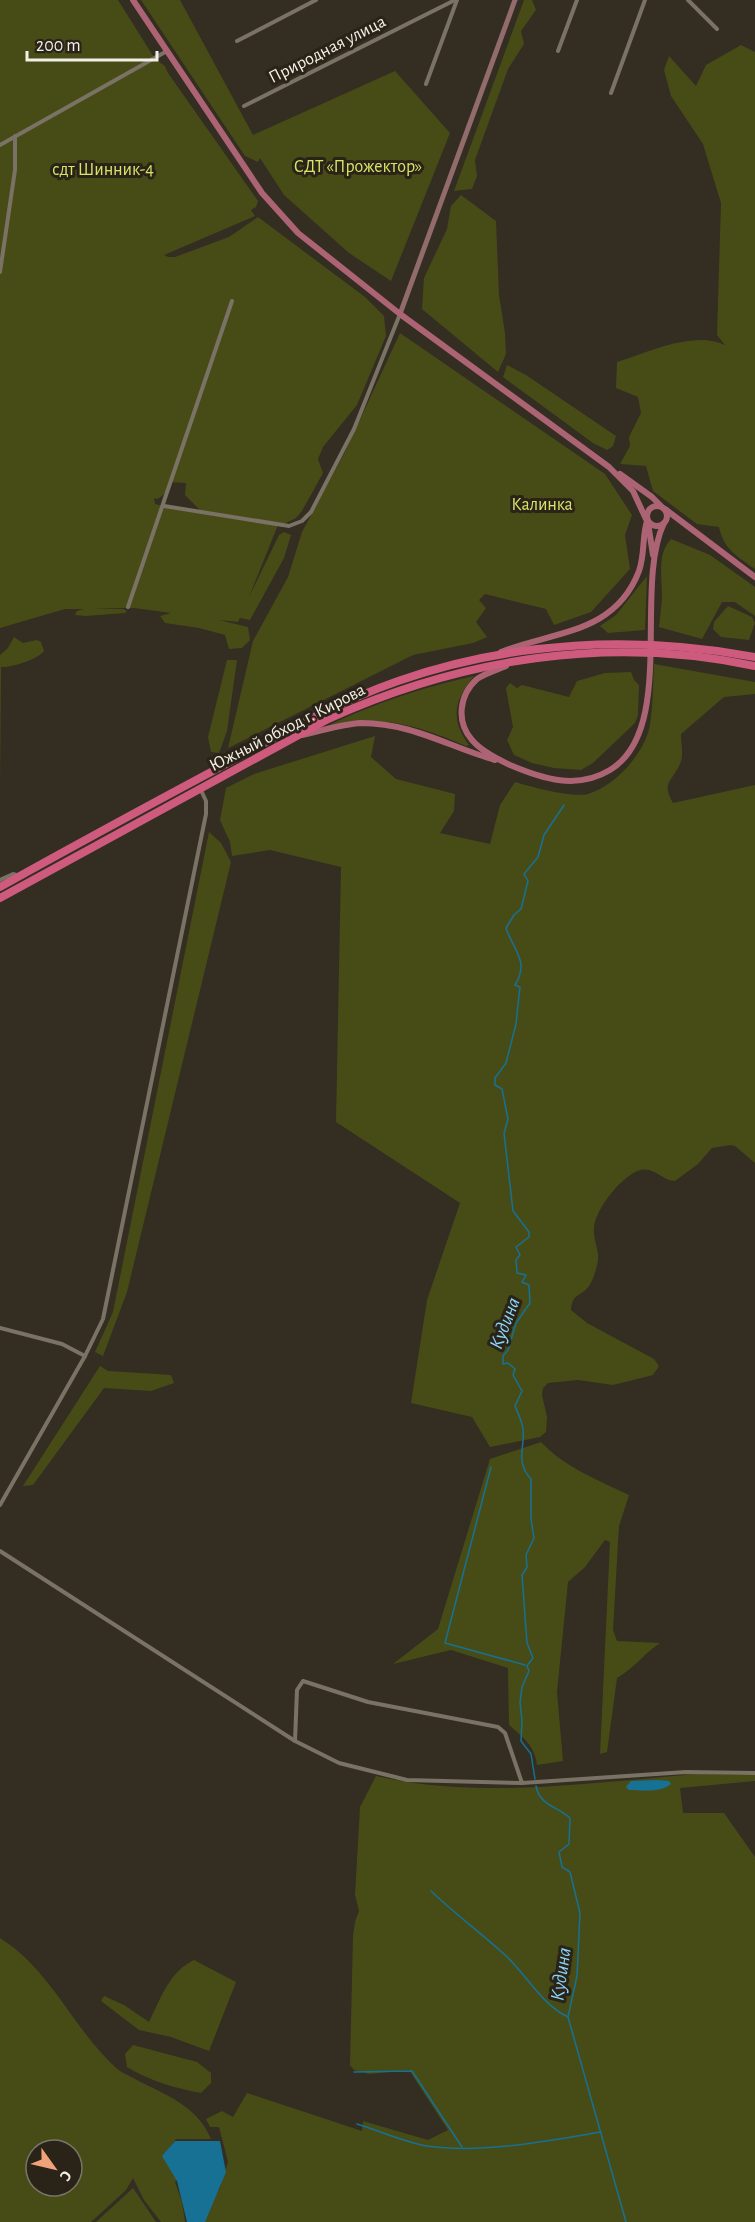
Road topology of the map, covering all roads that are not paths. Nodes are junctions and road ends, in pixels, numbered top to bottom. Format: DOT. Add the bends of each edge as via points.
graph roads {
  1 [pos="134,0"];
  2 [pos="316,0"];
  3 [pos="456,0"];
  4 [pos="515,0"];
  5 [pos="577,0"];
  6 [pos="645,0"];
  7 [pos="688,0"];
  8 [pos="717,29"];
  9 [pos="237,41"];
  10 [pos="168,50"];
  11 [pos="558,51"];
  12 [pos="426,84"];
  13 [pos="611,93"];
  14 [pos="244,106"];
  15 [pos="15,136"];
  16 [pos="0,145"];
  17 [pos="0,272"];
  18 [pos="232,301"];
  19 [pos="400,314"];
  20 [pos="609,467"];
  21 [pos="164,506"];
  22 [pos="664,508"];
  23 [pos="647,521"];
  24 [pos="664,523"];
  25 [pos="654,561"];
  26 [pos="755,577"];
  27 [pos="128,608"];
  28 [pos="632,648"];
  29 [pos="664,650"];
  30 [pos="492,656"];
  31 [pos="755,657"];
  32 [pos="518,661"];
  33 [pos="755,666"];
  34 [pos="296,736"];
  35 [pos="504,762"];
  36 [pos="200,788"];
  37 [pos="20,876"];
  38 [pos="0,880"];
  39 [pos="0,887"];
  40 [pos="0,898"];
  41 [pos="0,1328"];
  42 [pos="85,1356"];
  43 [pos="0,1505"];
  44 [pos="0,1551"];
  45 [pos="295,1742"];
  46 [pos="755,1773"];
  47 [pos="522,1783"];
  1 -- 10 [label="main road"];
  2 -- 9 [label="street"];
  3 -- 12 [label="street"];
  3 -- 14 [label="street, Природная улица"];
  4 -- 19 [label="main road"];
  5 -- 11 [label="street"];
  6 -- 13 [label="street"];
  7 -- 8 [label="street"];
  10 -- 15 [label="street"];
  10 -- 19 [label="main road" via="274,209 319,252"];
  15 -- 16 [label="street"];
  15 -- 17 [label="street" via="15,170"];
  18 -- 21 [label="street"];
  19 -- 20 [label="main road"];
  19 -- 21 [label="street" via="354,429 311,512 302,521 289,526"];
  20 -- 22 [label="main road"];
  20 -- 23 [label="main road" via="633,491"];
  21 -- 27 [label="street"];
  22 -- 23 [label="main road" via="653,508 647,513"];
  22 -- 24 [label="main road"];
  22 -- 26 [label="main road"];
  23 -- 24 [label="main road" via="657,527"];
  23 -- 25 [label="main road"];
  23 -- 30 [label="main road" via="639,571 613,608 583,628"];
  24 -- 25 [label="main road"];
  25 -- 35 [label="main road" via="647,702 639,735 627,755 600,775 574,781 546,778"];
  28 -- 29 [label="highway, Южный обход г. Кирова"];
  28 -- 30 [label="highway, Южный обход г. Кирова" via="573,645"];
  28 -- 32 [label="highway, Южный обход г. Кирова"];
  29 -- 31 [label="highway, Южный обход г. Кирова"];
  29 -- 33 [label="highway, Южный обход г. Кирова"];
  30 -- 37 [label="highway, Южный обход г. Кирова" via="398,681 323,712"];
  32 -- 34 [label="highway, Южный обход г. Кирова" via="472,668 408,687 356,706"];
  32 -- 35 [label="main road" via="477,680 465,694 462,705 469,736"];
  34 -- 35 [label="main road" via="360,723 398,727"];
  34 -- 36 [label="highway, Южный обход г. Кирова"];
  36 -- 40 [label="highway, Южный обход г. Кирова"];
  36 -- 42 [label="street" via="207,807 198,856 103,1319"];
  37 -- 38 [label="street" via="13,874"];
  37 -- 39 [label="highway, Южный обход г. Кирова"];
  41 -- 42 [label="street" via="62,1344"];
  42 -- 43 [label="street"];
  44 -- 45 [label="street"];
  45 -- 47 [label="street" via="339,1763 408,1780"];
  45 -- 47 [label="street" via="297,1690 303,1681 368,1702 498,1727 505,1734"];
  46 -- 47 [label="street" via="686,1772"];
}
